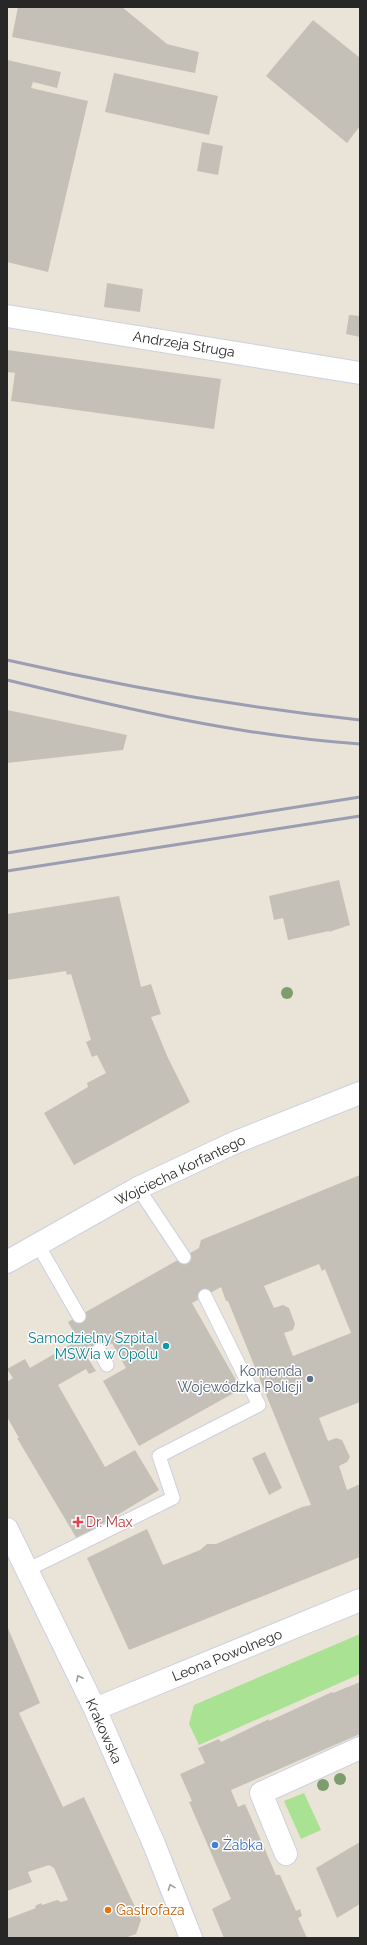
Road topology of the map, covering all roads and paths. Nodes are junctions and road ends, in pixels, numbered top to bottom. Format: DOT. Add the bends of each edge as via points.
graph roads {
  1 [pos="7,316"];
  2 [pos="360,373"];
  3 [pos="360,1093"];
  4 [pos="138,1188"];
  5 [pos="38,1245"];
  6 [pos="184,1257"];
  7 [pos="7,1262"];
  8 [pos="205,1296"];
  9 [pos="79,1316"];
  10 [pos="99,1350"];
  11 [pos="107,1365"];
  12 [pos="7,1529"];
  13 [pos="27,1570"];
  14 [pos="360,1600"];
  15 [pos="95,1709"];
  16 [pos="360,1748"];
  17 [pos="286,1854"];
  18 [pos="189,1937"];
  1 -- 2 [label="street, Andrzeja Struga"];
  3 -- 4 [label="street, Wojciecha Korfantego" via="236,1142"];
  4 -- 5 [label="street, Wojciecha Korfantego"];
  4 -- 6 [label="lane"];
  5 -- 7 [label="street, Wojciecha Korfantego"];
  5 -- 9 [label="lane"];
  8 -- 13 [label="lane" via="259,1405 159,1456 173,1498"];
  10 -- 11 [label="lane"];
  12 -- 13 [label="street, Krakowska"];
  15 -- 13 [label="street, Krakowska, one-way"];
  14 -- 15 [label="street, Leona Powolnego"];
  18 -- 15 [label="street, Krakowska, one-way" via="154,1844"];
  16 -- 17 [label="street" via="261,1793"];
}
